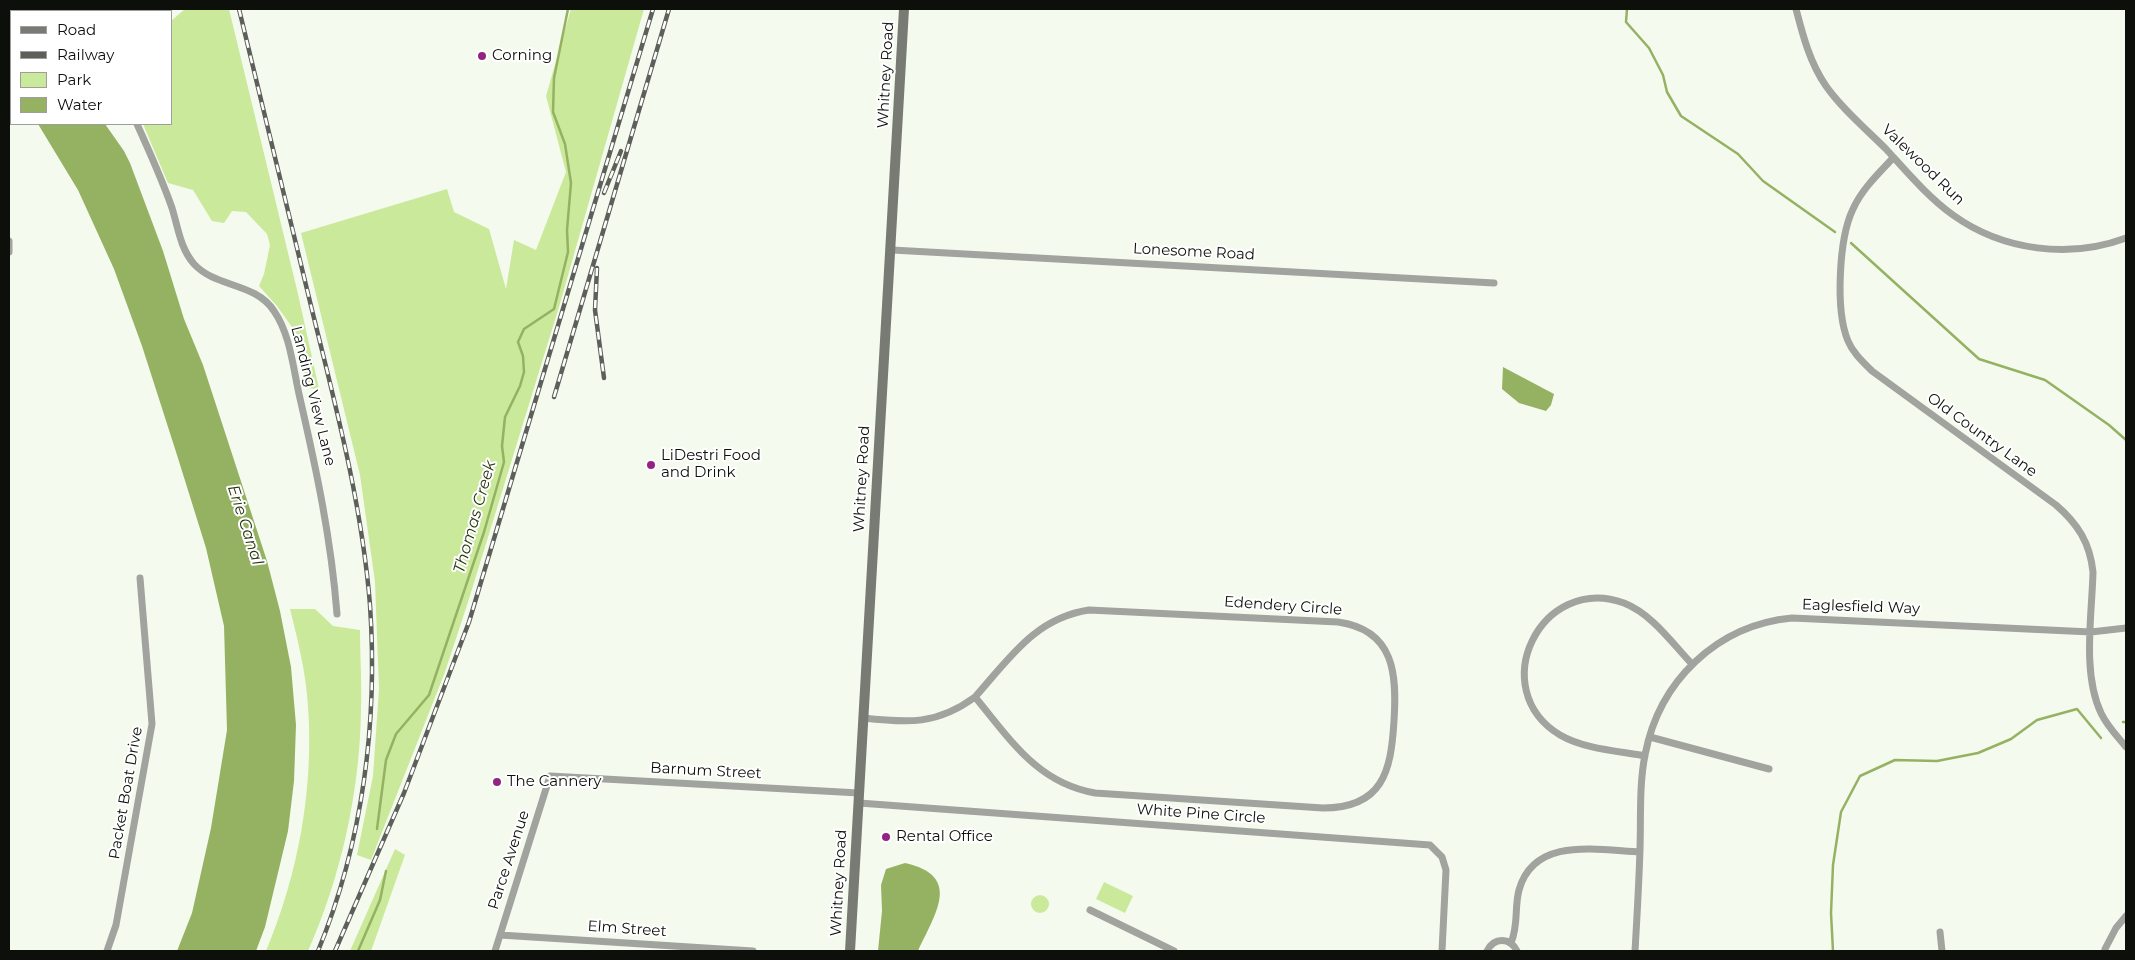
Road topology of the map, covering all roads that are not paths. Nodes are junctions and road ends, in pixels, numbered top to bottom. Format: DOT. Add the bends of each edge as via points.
graph roads {
  1 [pos="904,9"];
  2 [pos="1796,9"];
  3 [pos="137,125"];
  4 [pos="1893,158"];
  5 [pos="2126,238"];
  6 [pos="9,241"];
  7 [pos="892,250"];
  8 [pos="9,252"];
  9 [pos="1494,283"];
  10 [pos="140,578"];
  11 [pos="337,614"];
  12 [pos="2126,628"];
  13 [pos="2092,632"];
  14 [pos="1692,664"];
  15 [pos="975,697"];
  16 [pos="863,718"];
  17 [pos="1650,737"];
  18 [pos="2126,747"];
  19 [pos="1645,756"];
  20 [pos="1769,769"];
  21 [pos="550,776"];
  22 [pos="859,798"];
  23 [pos="1640,852"];
  24 [pos="1090,910"];
  25 [pos="2126,916"];
  26 [pos="1940,932"];
  27 [pos="500,935"];
  28 [pos="1511,943"];
  29 [pos="2105,949"];
  30 [pos="107,951"];
  31 [pos="495,951"];
  32 [pos="753,951"];
  33 [pos="850,951"];
  34 [pos="1174,951"];
  35 [pos="1442,951"];
  36 [pos="1487,951"];
  37 [pos="1518,951"];
  38 [pos="1635,951"];
  39 [pos="1942,951"];
  1 -- 7 [label="main road, Whitney Road"];
  2 -- 4 [label="street, Valewood Run" via="1812,59 1827,87"];
  3 -- 11 [label="street, Landing View Lane" via="172,208 186,254 202,271 268,302 285,331 324,503"];
  4 -- 5 [label="street, Valewood Run" via="1953,215 2001,240 2035,248 2065,249 2093,247"];
  4 -- 13 [label="street, Old Country Lane" via="1860,196 1848,219 1840,303 1849,342 1872,371 2070,516 2080,529 2092,558"];
  6 -- 8 [label="street"];
  7 -- 9 [label="street, Lonesome Road"];
  7 -- 16 [label="main road, Whitney Road"];
  10 -- 30 [label="street, Packet Boat Drive" via="152,724 116,926"];
  12 -- 13 [label="street, Eaglesfield Way"];
  13 -- 14 [label="street, Eaglesfield Way" via="1792,618 1740,631"];
  13 -- 18 [label="street, Old Country Lane" via="2090,666 2093,691 2106,722"];
  14 -- 17 [label="street, Eaglesfield Way" via="1668,692"];
  14 -- 19 [label="street" via="1640,612 1613,600 1574,603 1548,618 1535,634 1527,652 1525,682 1532,705 1542,721 1578,743"];
  15 -- 15 [label="street, Edendery Circle" via="1038,769 1083,791 1334,808 1364,799 1385,776 1392,754 1395,678 1390,659 1381,645 1364,630 1347,623 1089,610 1056,618 1036,631"];
  15 -- 16 [label="street, Edendery Circle" via="952,712 930,720 905,722"];
  16 -- 22 [label="main road, Whitney Road"];
  17 -- 19 [label="street, Eaglesfield Way"];
  17 -- 20 [label="street"];
  19 -- 23 [label="street, Eaglesfield Way"];
  21 -- 22 [label="street, Barnum Street"];
  21 -- 27 [label="street, Parce Avenue"];
  22 -- 33 [label="main road, Whitney Road"];
  22 -- 35 [label="street, White Pine Circle" via="1430,845 1442,857 1446,870"];
  23 -- 28 [label="street" via="1565,849 1537,861 1520,887 1517,929"];
  23 -- 38 [label="street, Eaglesfield Way"];
  24 -- 34 [label="street"];
  25 -- 29 [label="street"];
  26 -- 39 [label="street"];
  27 -- 31 [label="street, Parce Avenue"];
  27 -- 32 [label="street, Elm Street"];
  28 -- 36 [label="street" via="1496,942"];
  28 -- 37 [label="street"];
}
